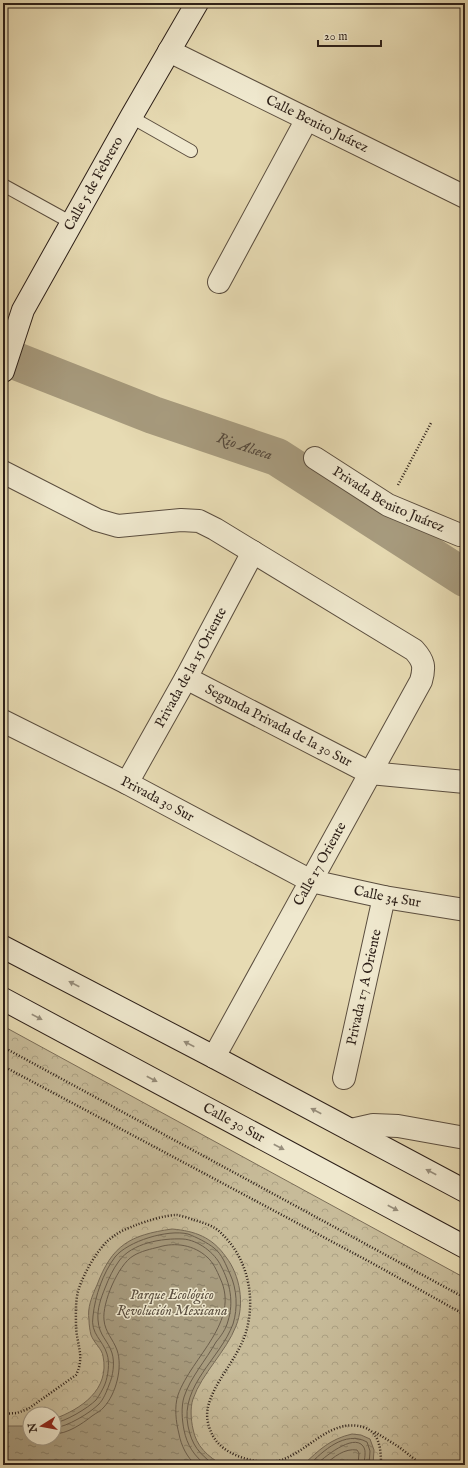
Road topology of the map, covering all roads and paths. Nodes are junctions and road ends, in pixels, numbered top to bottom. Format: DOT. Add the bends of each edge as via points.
graph roads {
  1 [pos="197,3"];
  2 [pos="169,51"];
  3 [pos="131,117"];
  4 [pos="307,119"];
  5 [pos="191,151"];
  6 [pos="3,185"];
  7 [pos="465,197"];
  8 [pos="72,223"];
  9 [pos="219,282"];
  10 [pos="3,371"];
  11 [pos="431,423"];
  12 [pos="315,458"];
  13 [pos="3,472"];
  14 [pos="388,505"];
  15 [pos="465,534"];
  16 [pos="253,552"];
  17 [pos="186,678"];
  18 [pos="3,721"];
  19 [pos="370,773"];
  20 [pos="465,782"];
  21 [pos="128,783"];
  22 [pos="311,881"];
  23 [pos="384,897"];
  24 [pos="465,910"];
  25 [pos="3,947"];
  26 [pos="3,999"];
  27 [pos="3,1047"];
  28 [pos="214,1057"];
  29 [pos="3,1066"];
  30 [pos="344,1078"];
  31 [pos="351,1130"];
  32 [pos="465,1138"];
  33 [pos="465,1191"];
  34 [pos="465,1247"];
  35 [pos="465,1298"];
  36 [pos="465,1315"];
  37 [pos="3,1414"];
  38 [pos="372,1431"];
  39 [pos="381,1465"];
  40 [pos="422,1465"];
  1 -- 2 [label="street, Calle 5 de Febrero"];
  2 -- 3 [label="street, Calle 5 de Febrero"];
  2 -- 4 [label="street, Calle Benito Juárez"];
  3 -- 5 [label="lane"];
  3 -- 8 [label="street, Calle 5 de Febrero"];
  4 -- 7 [label="street, Calle Benito Juárez"];
  4 -- 9 [label="street"];
  6 -- 8 [label="lane"];
  8 -- 10 [label="street, Calle 5 de Febrero" via="23,310"];
  11 -- 14 [label="path"];
  12 -- 14 [label="street, Privada Benito Juárez"];
  13 -- 16 [label="street" via="97,520 118,526 181,520 199,521 216,528"];
  14 -- 15 [label="street, Privada Benito Juárez" via="460,535"];
  16 -- 17 [label="street, Privada de la 15 Oriente"];
  16 -- 19 [label="street, Calle 17 Oriente" via="414,650 421,658 424,670 421,681"];
  17 -- 19 [label="street, Segunda Privada de la 30 Sur"];
  17 -- 21 [label="street, Privada de la 15 Oriente"];
  18 -- 21 [label="street, Privada 30 Sur"];
  19 -- 20 [label="street"];
  19 -- 22 [label="street, Calle 17 Oriente"];
  21 -- 22 [label="street, Privada 30 Sur"];
  22 -- 23 [label="street, Calle 34 Sur"];
  22 -- 28 [label="street, Calle 17 Oriente"];
  23 -- 24 [label="street, Calle 34 Sur"];
  23 -- 30 [label="street, Privada 17 A Oriente"];
  28 -- 25 [label="street, one-way"];
  26 -- 34 [label="street, Calle 30 Sur, one-way"];
  27 -- 35 [label="path"];
  31 -- 28 [label="street, one-way"];
  29 -- 36 [label="path"];
  31 -- 32 [label="street" via="373,1126 398,1126"];
  33 -- 31 [label="street, one-way"];
  37 -- 38 [label="path" via="28,1409 76,1375 81,1358 76,1329 79,1289 86,1272 112,1236 151,1220 177,1215 209,1224 222,1233 234,1247 246,1271 250,1287 247,1330 240,1348 210,1398 207,1409 211,1432 219,1444 233,1454 272,1462 283,1460 323,1435 345,1425"];
  38 -- 39 [label="path" via="379,1445"];
  38 -- 40 [label="path"];
}
